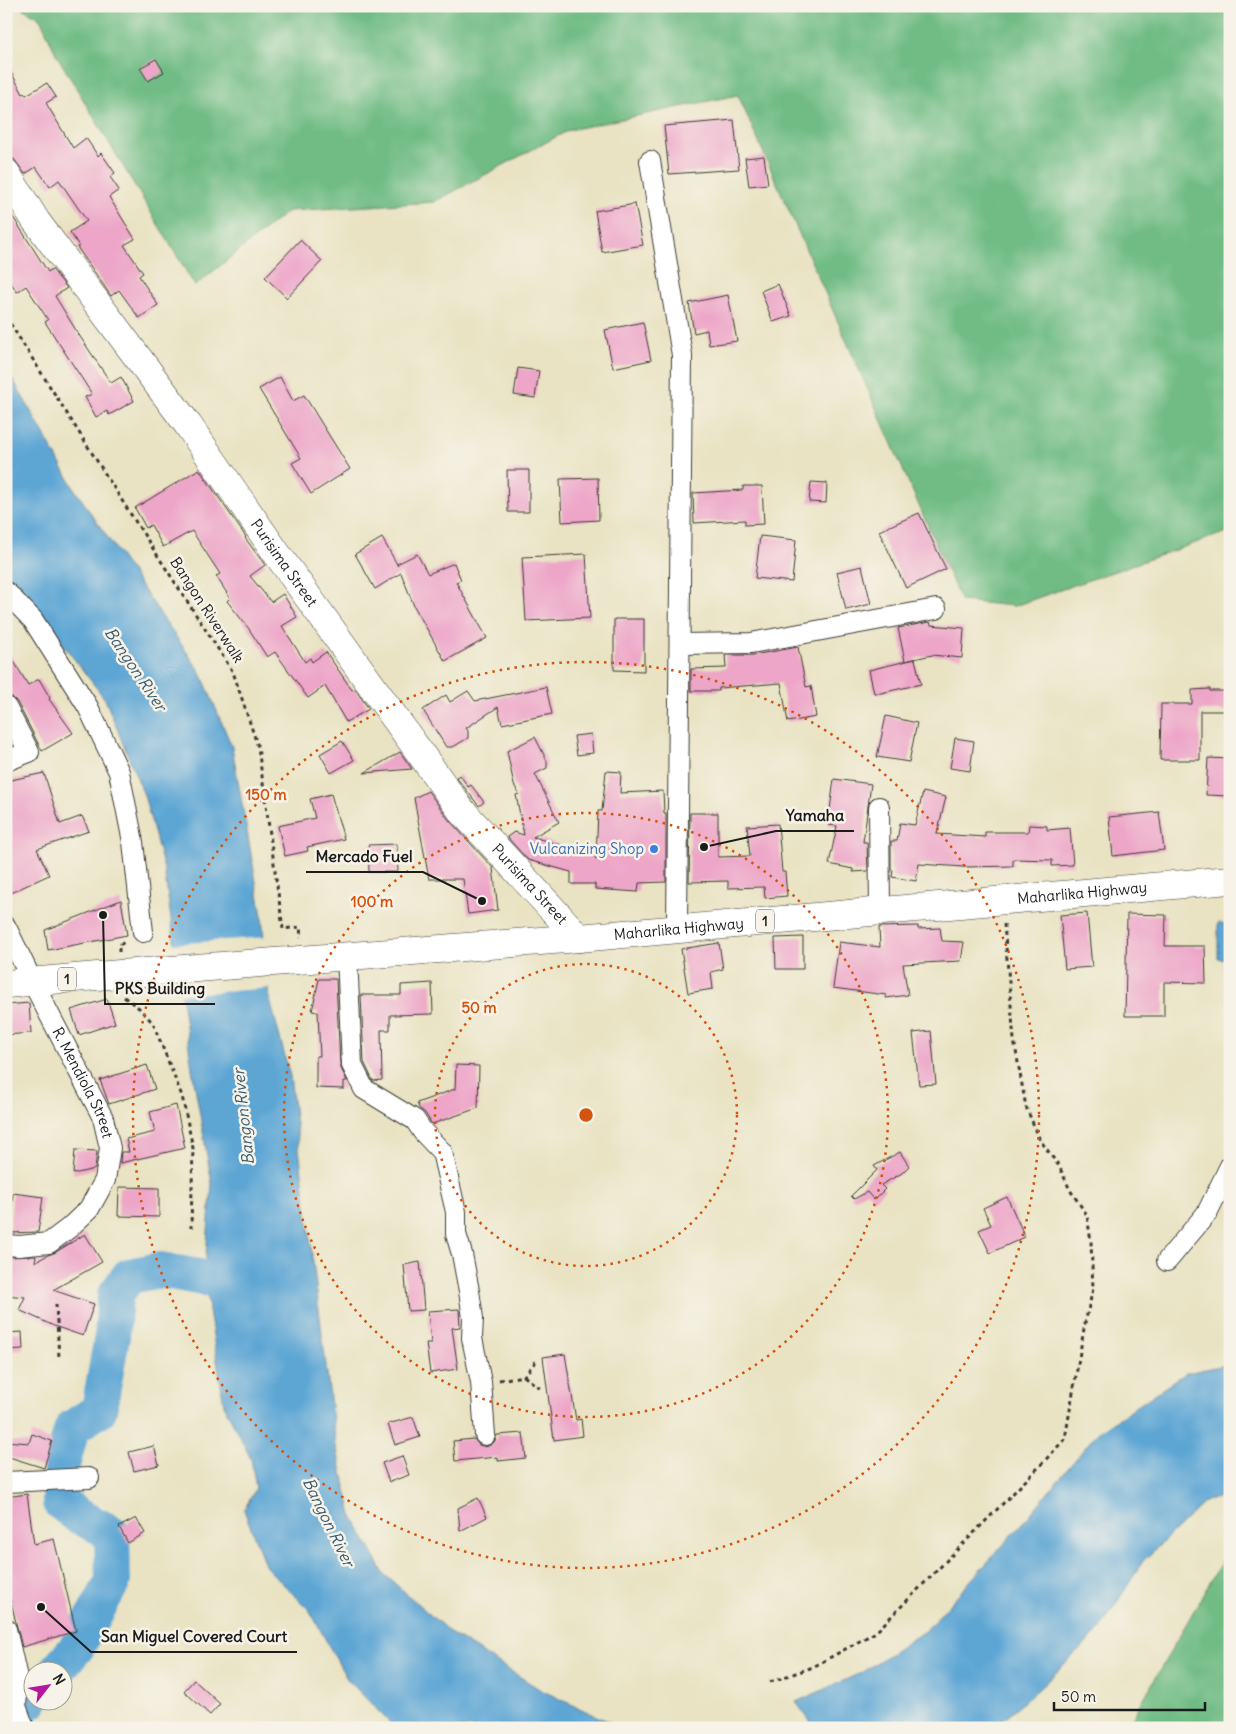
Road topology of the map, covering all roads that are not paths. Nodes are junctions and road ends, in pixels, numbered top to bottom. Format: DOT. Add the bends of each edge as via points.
graph roads {
  1 [pos="650,161"];
  2 [pos="6,173"];
  3 [pos="6,592"];
  4 [pos="936,609"];
  5 [pos="680,644"];
  6 [pos="6,707"];
  7 [pos="6,761"];
  8 [pos="879,807"];
  9 [pos="1230,880"];
  10 [pos="880,911"];
  11 [pos="6,927"];
  12 [pos="678,928"];
  13 [pos="143,932"];
  14 [pos="579,938"];
  15 [pos="347,956"];
  16 [pos="33,983"];
  17 [pos="6,984"];
  18 [pos="1230,1166"];
  19 [pos="6,1245"];
  20 [pos="1167,1261"];
  21 [pos="485,1435"];
  22 [pos="90,1478"];
  23 [pos="6,1482"];
  24 [pos="6,1629"];
  25 [pos="24,1728"];
  1 -- 5 [label="street" via="682,355"];
  2 -- 14 [label="main road, Purisima Street" via="36,221 188,425 462,810"];
  3 -- 13 [label="street" via="33,620 88,708 119,772 133,842"];
  4 -- 5 [label="street" via="751,643"];
  5 -- 12 [label="street"];
  6 -- 7 [label="street" via="29,752"];
  8 -- 10 [label="street"];
  9 -- 10 [label="main road, Maharlika Highway / 1"];
  10 -- 12 [label="main road, Maharlika Highway / 1"];
  11 -- 16 [label="street, R. Mendiola Street"];
  12 -- 14 [label="main road, Maharlika Highway / 1"];
  14 -- 15 [label="main road, Maharlika Highway / 1"];
  15 -- 16 [label="main road, Maharlika Highway / 1" via="301,948"];
  15 -- 21 [label="street" via="352,1065 364,1089 415,1120 442,1152 469,1291"];
  16 -- 17 [label="main road, 1"];
  16 -- 19 [label="street, R. Mendiola Street" via="103,1118 110,1148 106,1180 89,1209 69,1228 49,1243"];
  18 -- 20 [label="street" via="1207,1213"];
  22 -- 23 [label="street"];
  24 -- 25 [label="street" via="18,1682 16,1706"];
}
